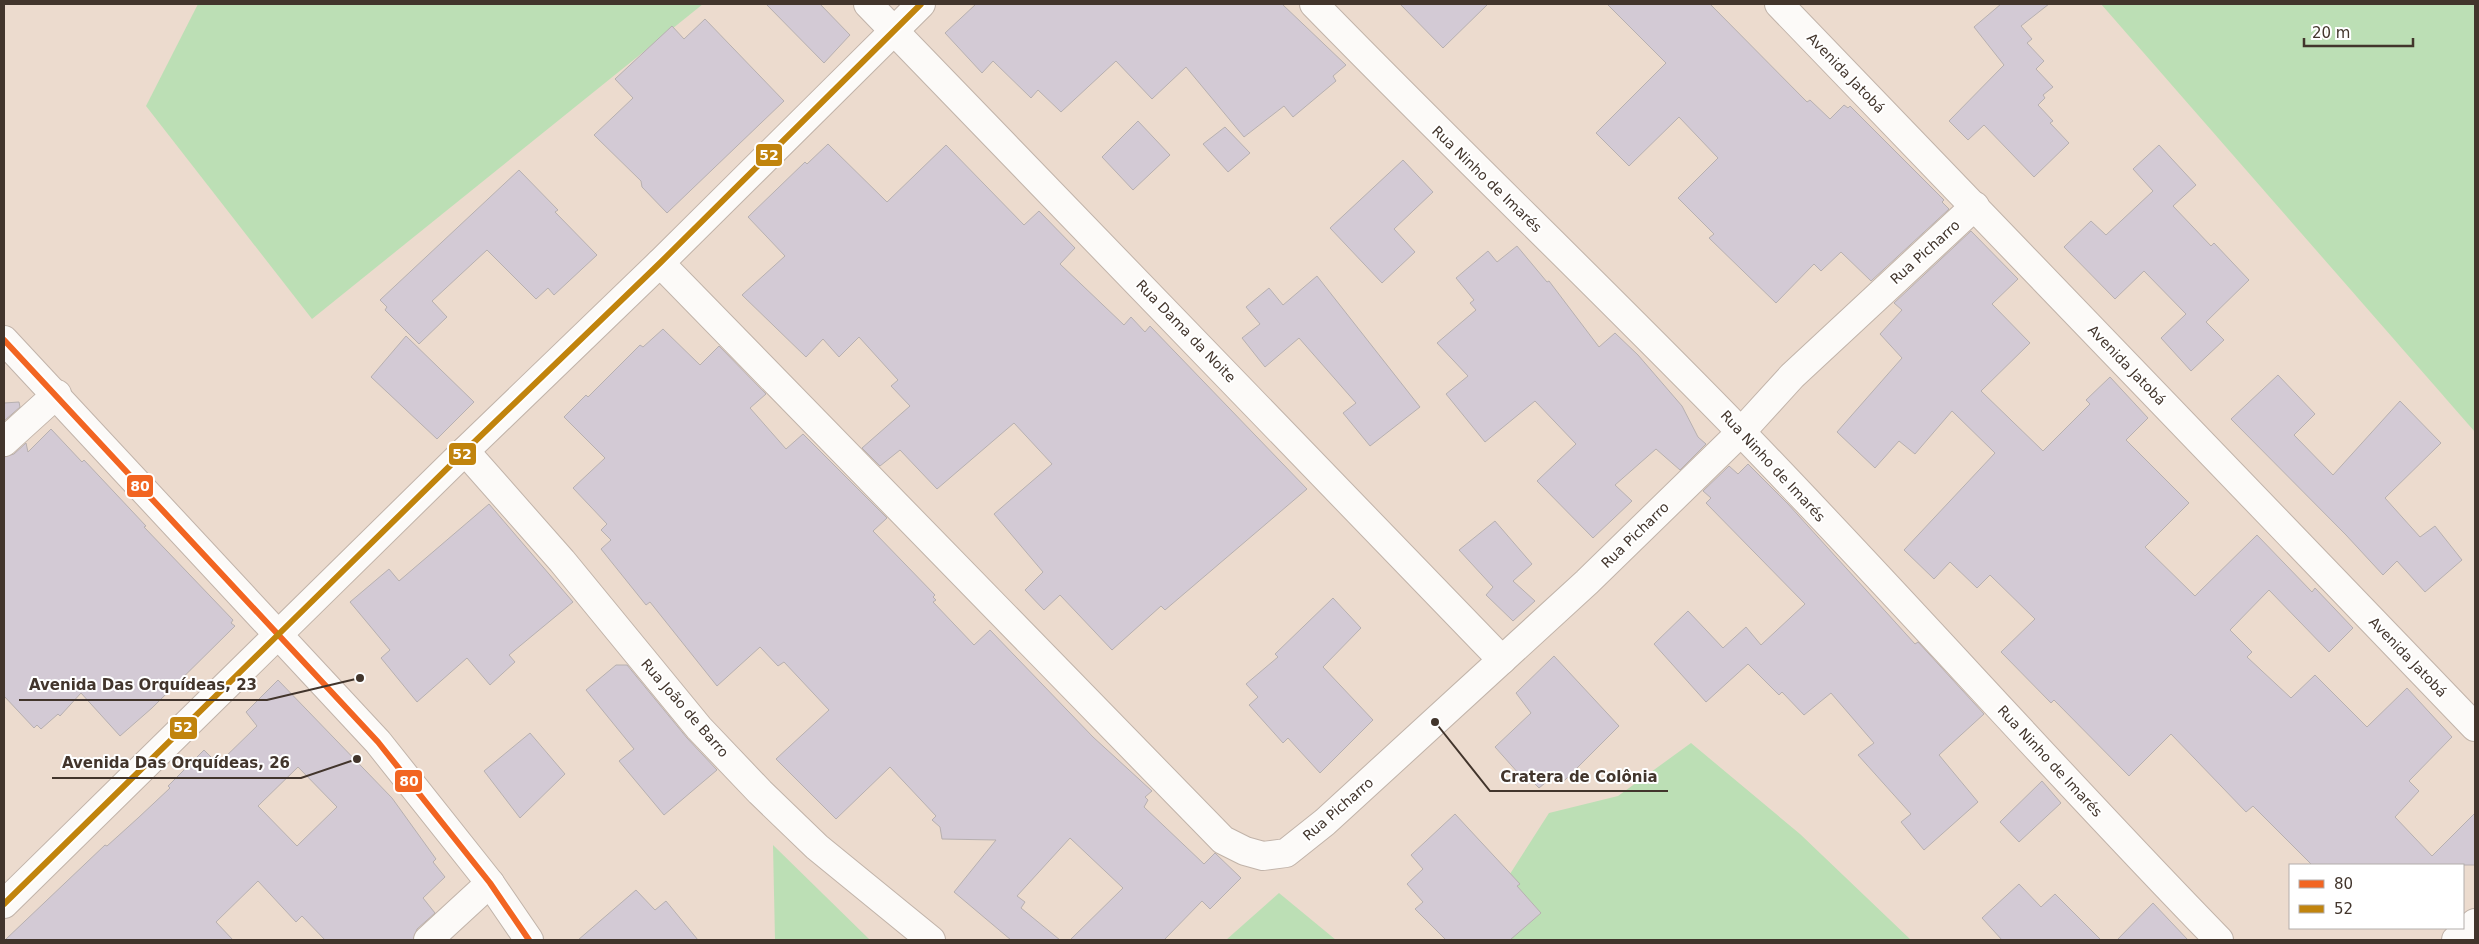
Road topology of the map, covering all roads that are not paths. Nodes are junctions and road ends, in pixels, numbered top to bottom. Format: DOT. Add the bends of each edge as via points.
graph roads {
  1 [pos="868,4"];
  2 [pos="921,4"];
  3 [pos="1314,4"];
  4 [pos="1779,4"];
  5 [pos="893,31"];
  6 [pos="1974,206"];
  7 [pos="660,263"];
  8 [pos="4,340"];
  9 [pos="57,394"];
  10 [pos="1741,432"];
  11 [pos="4,442"];
  12 [pos="465,451"];
  13 [pos="278,634"];
  14 [pos="1502,660"];
  15 [pos="2475,727"];
  16 [pos="490,883"];
  17 [pos="4,904"];
  18 [pos="2475,922"];
  19 [pos="428,940"];
  20 [pos="529,940"];
  21 [pos="931,940"];
  22 [pos="2220,940"];
  23 [pos="2456,940"];
  1 -- 5 [label="street, Rua Dama da Noite"];
  2 -- 5 [label="street"];
  3 -- 10 [label="street, Rua Ninho de Imarés"];
  4 -- 6 [label="street, Avenida Jatobá"];
  5 -- 7 [label="street"];
  5 -- 14 [label="street, Rua Dama da Noite"];
  6 -- 10 [label="street, Rua Picharro" via="1824,345"];
  6 -- 15 [label="street, Avenida Jatobá"];
  7 -- 12 [label="street"];
  7 -- 14 [label="street, Rua Picharro" via="1224,840 1245,851 1262,856 1286,853 1354,796"];
  8 -- 9 [label="street"];
  9 -- 11 [label="street"];
  9 -- 13 [label="street"];
  10 -- 14 [label="street, Rua Picharro"];
  10 -- 22 [label="street, Rua Ninho de Imarés"];
  12 -- 13 [label="street"];
  12 -- 21 [label="street, Rua João de Barro" via="562,561 699,728 817,848"];
  13 -- 16 [label="street" via="378,742"];
  13 -- 17 [label="street"];
  16 -- 19 [label="street"];
  16 -- 20 [label="street"];
  18 -- 23 [label="street"];
}
